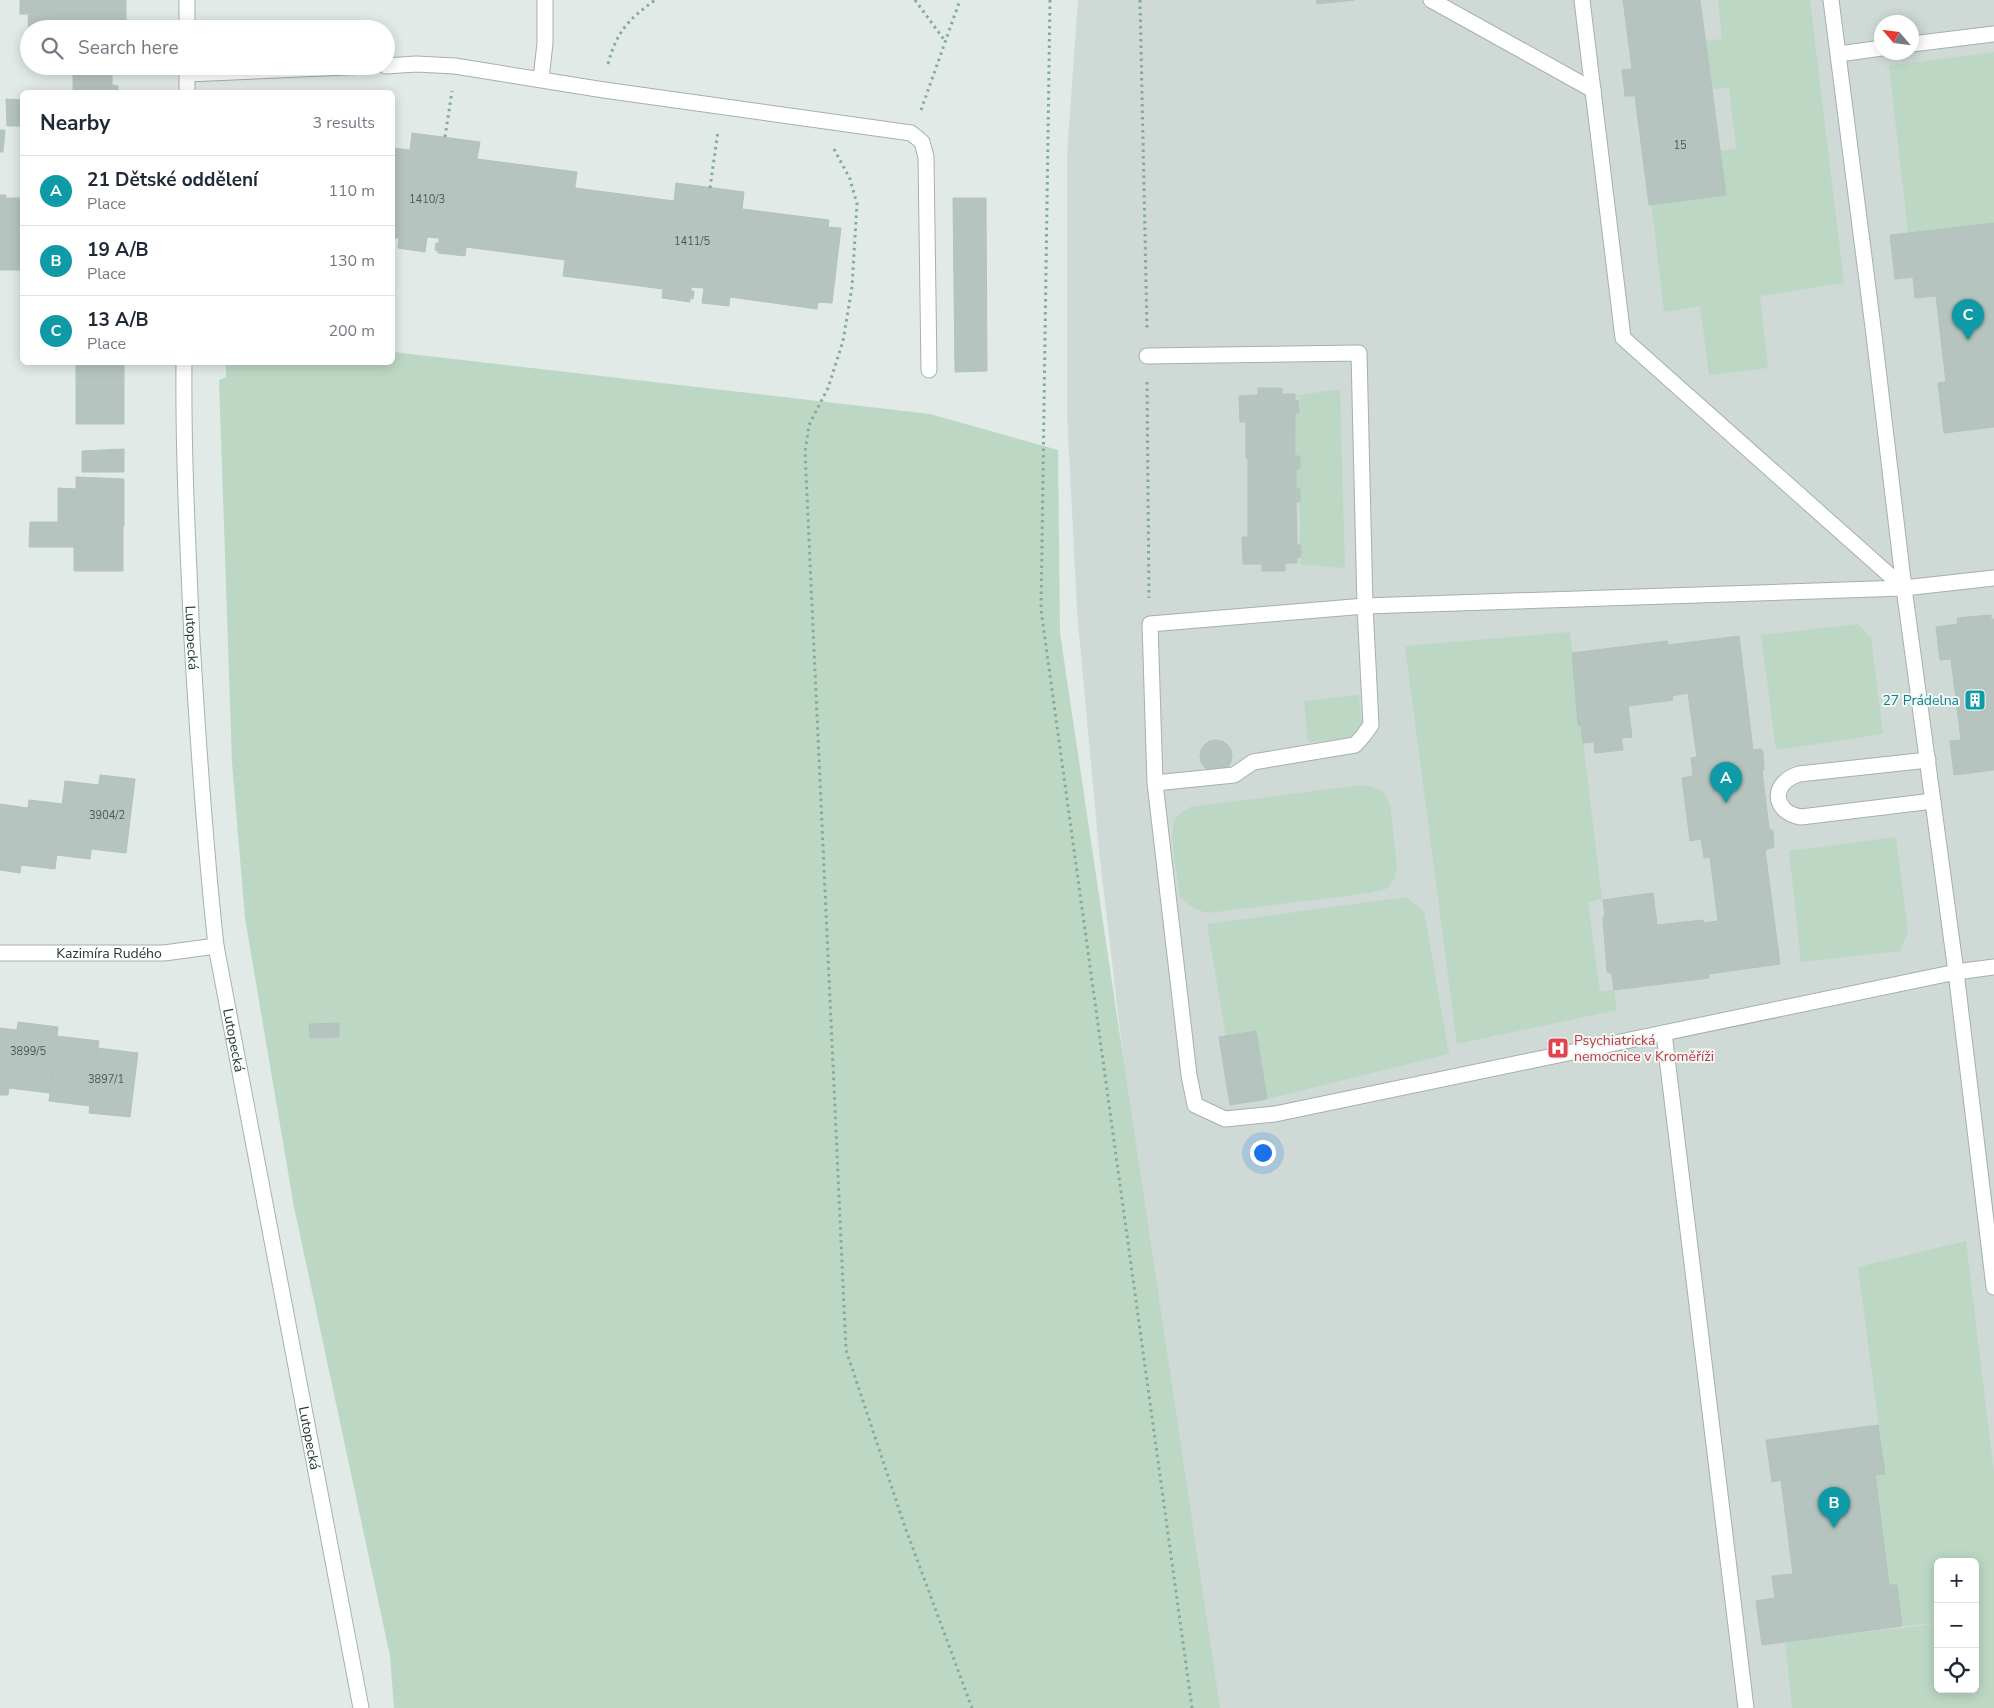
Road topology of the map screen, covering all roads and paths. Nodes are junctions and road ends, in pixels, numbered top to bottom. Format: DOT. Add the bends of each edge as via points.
graph roads {
  1 [pos="187,0"];
  2 [pos="545,0"];
  3 [pos="656,0"];
  4 [pos="916,0"];
  5 [pos="960,0"];
  6 [pos="1050,0"];
  7 [pos="1140,0"];
  8 [pos="1431,0"];
  9 [pos="1582,0"];
  10 [pos="1830,0"];
  11 [pos="187,20"];
  12 [pos="1994,34"];
  13 [pos="945,42"];
  14 [pos="1919,43"];
  15 [pos="1874,49"];
  16 [pos="1839,54"];
  17 [pos="395,66"];
  18 [pos="455,66"];
  19 [pos="187,75"];
  20 [pos="541,79"];
  21 [pos="187,90"];
  22 [pos="604,90"];
  23 [pos="1593,90"];
  24 [pos="721,106"];
  25 [pos="911,133"];
  26 [pos="445,138"];
  27 [pos="833,148"];
  28 [pos="710,188"];
  29 [pos="1147,356"];
  30 [pos="184,365"];
  31 [pos="929,370"];
  32 [pos="1994,578"];
  33 [pos="1904,588"];
  34 [pos="1365,606"];
  35 [pos="1150,624"];
  36 [pos="1928,760"];
  37 [pos="1155,783"];
  38 [pos="1933,801"];
  39 [pos="216,946"];
  40 [pos="0,953"];
  41 [pos="1994,967"];
  42 [pos="1956,972"];
  43 [pos="1664,1033"];
  44 [pos="1994,1287"];
  45 [pos="361,1708"];
  46 [pos="972,1708"];
  47 [pos="1192,1708"];
  48 [pos="1746,1708"];
  1 -- 11 [label="street"];
  2 -- 20 [label="street"];
  3 -- 22 [label="path" via="633,16 620,33 606,70"];
  4 -- 13 [label="path"];
  5 -- 13 [label="path"];
  6 -- 47 [label="path" via="1041,610"];
  7 -- 29 [label="path"];
  8 -- 23 [label="street"];
  9 -- 23 [label="street"];
  10 -- 16 [label="street"];
  12 -- 14 [label="street"];
  13 -- 25 [label="path"];
  15 -- 16 [label="street"];
  16 -- 33 [label="street"];
  17 -- 18 [label="street"];
  18 -- 20 [label="street"];
  18 -- 26 [label="path"];
  19 -- 21 [label="street"];
  20 -- 22 [label="street"];
  22 -- 24 [label="street"];
  23 -- 33 [label="street" via="1623,338"];
  24 -- 25 [label="street"];
  24 -- 28 [label="path"];
  25 -- 31 [label="street" via="922,142 926,157"];
  27 -- 46 [label="path" via="850,179 856,204 852,288 843,341 828,388 809,425 805,452 846,1350 905,1527"];
  29 -- 34 [label="street" via="1359,353"];
  29 -- 35 [label="path"];
  30 -- 39 [label="street, Lutopecká" via="186,524 198,752"];
  32 -- 33 [label="street"];
  33 -- 34 [label="street"];
  33 -- 36 [label="street"];
  34 -- 35 [label="street"];
  34 -- 37 [label="street" via="1371,725 1355,745 1253,762 1234,774"];
  35 -- 37 [label="street"];
  36 -- 38 [label="street"];
  36 -- 38 [label="street" via="1798,774 1780,786 1778,797 1782,808 1790,815 1801,817"];
  37 -- 43 [label="street" via="1195,1105 1225,1119 1275,1114"];
  38 -- 42 [label="street"];
  39 -- 40 [label="street, Kazimíra Rudého" via="164,953"];
  39 -- 45 [label="street, Lutopecká"];
  41 -- 42 [label="street"];
  42 -- 43 [label="street"];
  42 -- 44 [label="street"];
  43 -- 48 [label="street"];
}
